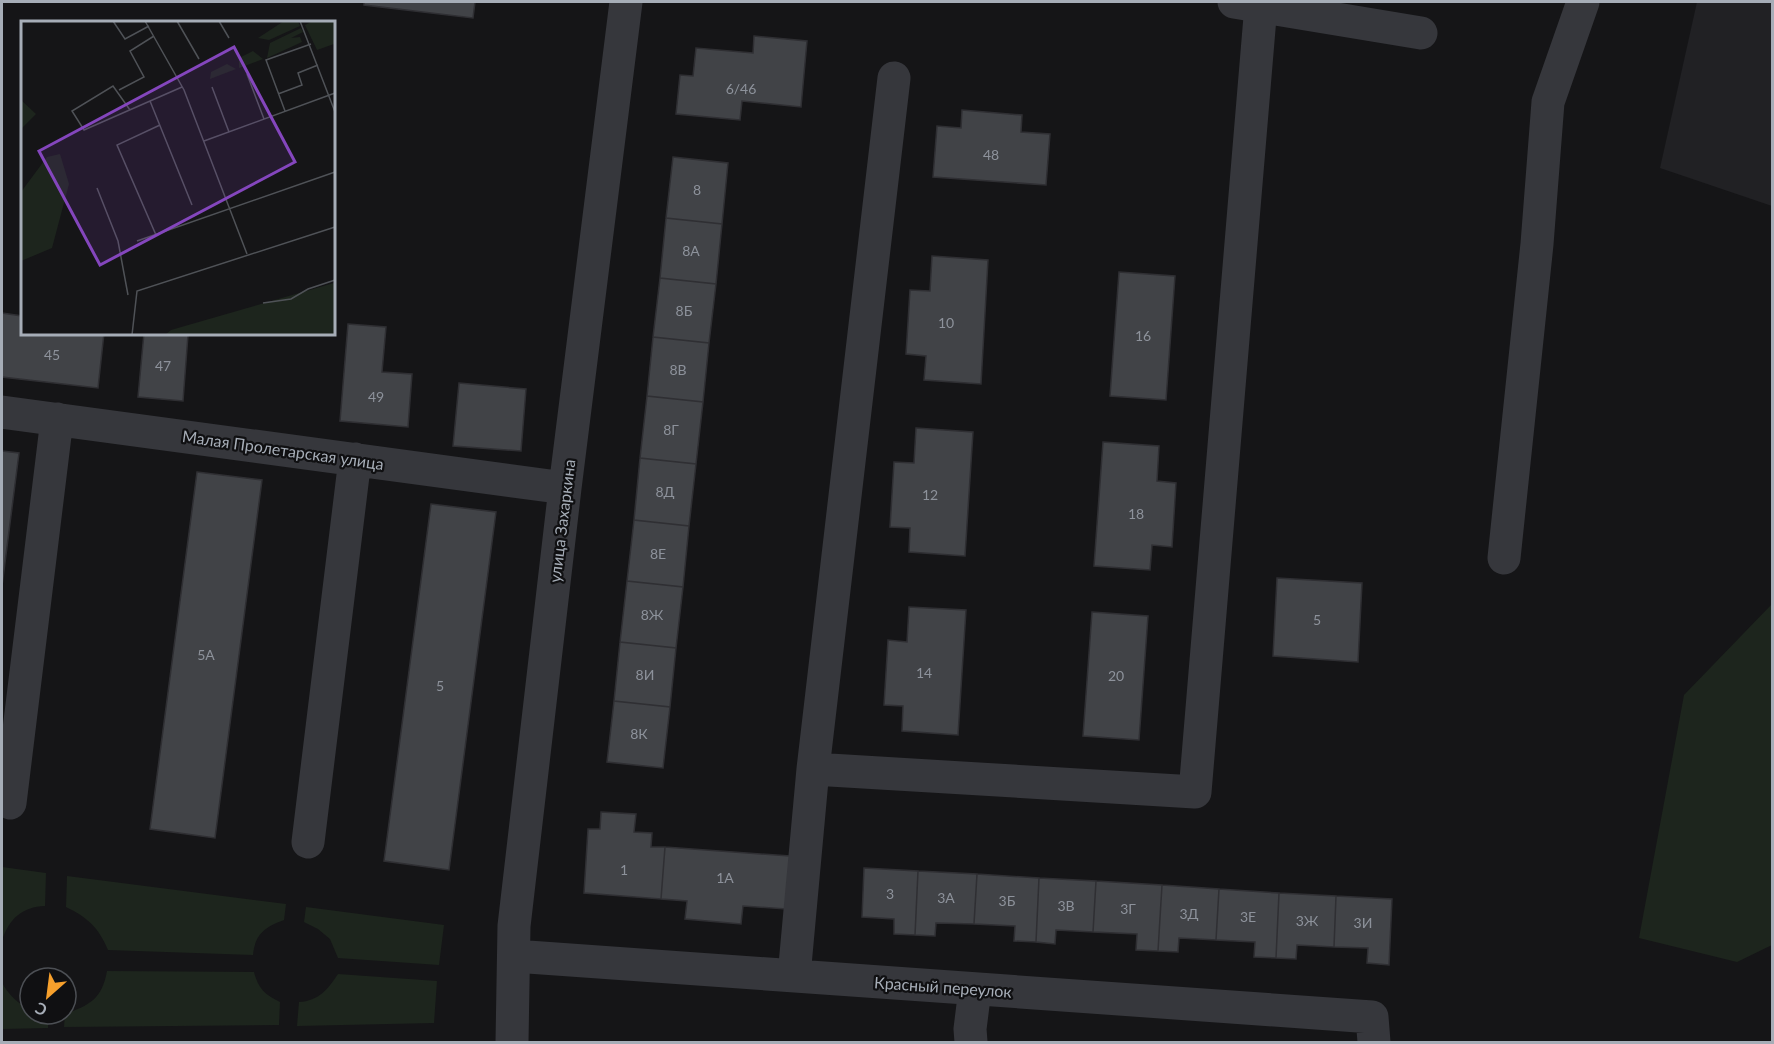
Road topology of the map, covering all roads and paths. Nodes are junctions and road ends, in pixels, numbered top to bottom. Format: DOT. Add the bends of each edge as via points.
graph roads {
  1 [pos="626,2"];
  2 [pos="1583,2"];
  3 [pos="1248,3"];
  4 [pos="1421,33"];
  5 [pos="894,78"];
  6 [pos="2,412"];
  7 [pos="57,420"];
  8 [pos="355,459"];
  9 [pos="565,488"];
  10 [pos="1504,558"];
  11 [pos="813,769"];
  12 [pos="10,803"];
  13 [pos="308,842"];
  14 [pos="514,956"];
  15 [pos="794,976"];
  16 [pos="975,989"];
  17 [pos="1373,1030"];
  18 [pos="512,1042"];
  19 [pos="971,1042"];
  1 -- 9 [label="street, улица Захаркина"];
  2 -- 10 [label="street" via="1548,102"];
  3 -- 4 [label="street"];
  3 -- 11 [label="street" via="1195,792"];
  5 -- 11 [label="street"];
  6 -- 7 [label="street, Малая Пролетарская улица"];
  7 -- 8 [label="street, Малая Пролетарская улица"];
  7 -- 12 [label="street"];
  8 -- 9 [label="street, Малая Пролетарская улица"];
  8 -- 13 [label="street"];
  9 -- 14 [label="street, улица Захаркина" via="514,926"];
  11 -- 15 [label="street"];
  14 -- 15 [label="street, Красный переулок"];
  14 -- 18 [label="street, улица Захаркина"];
  15 -- 16 [label="street, Красный переулок"];
  16 -- 17 [label="street, Красный переулок"];
  16 -- 19 [label="street"];
}
